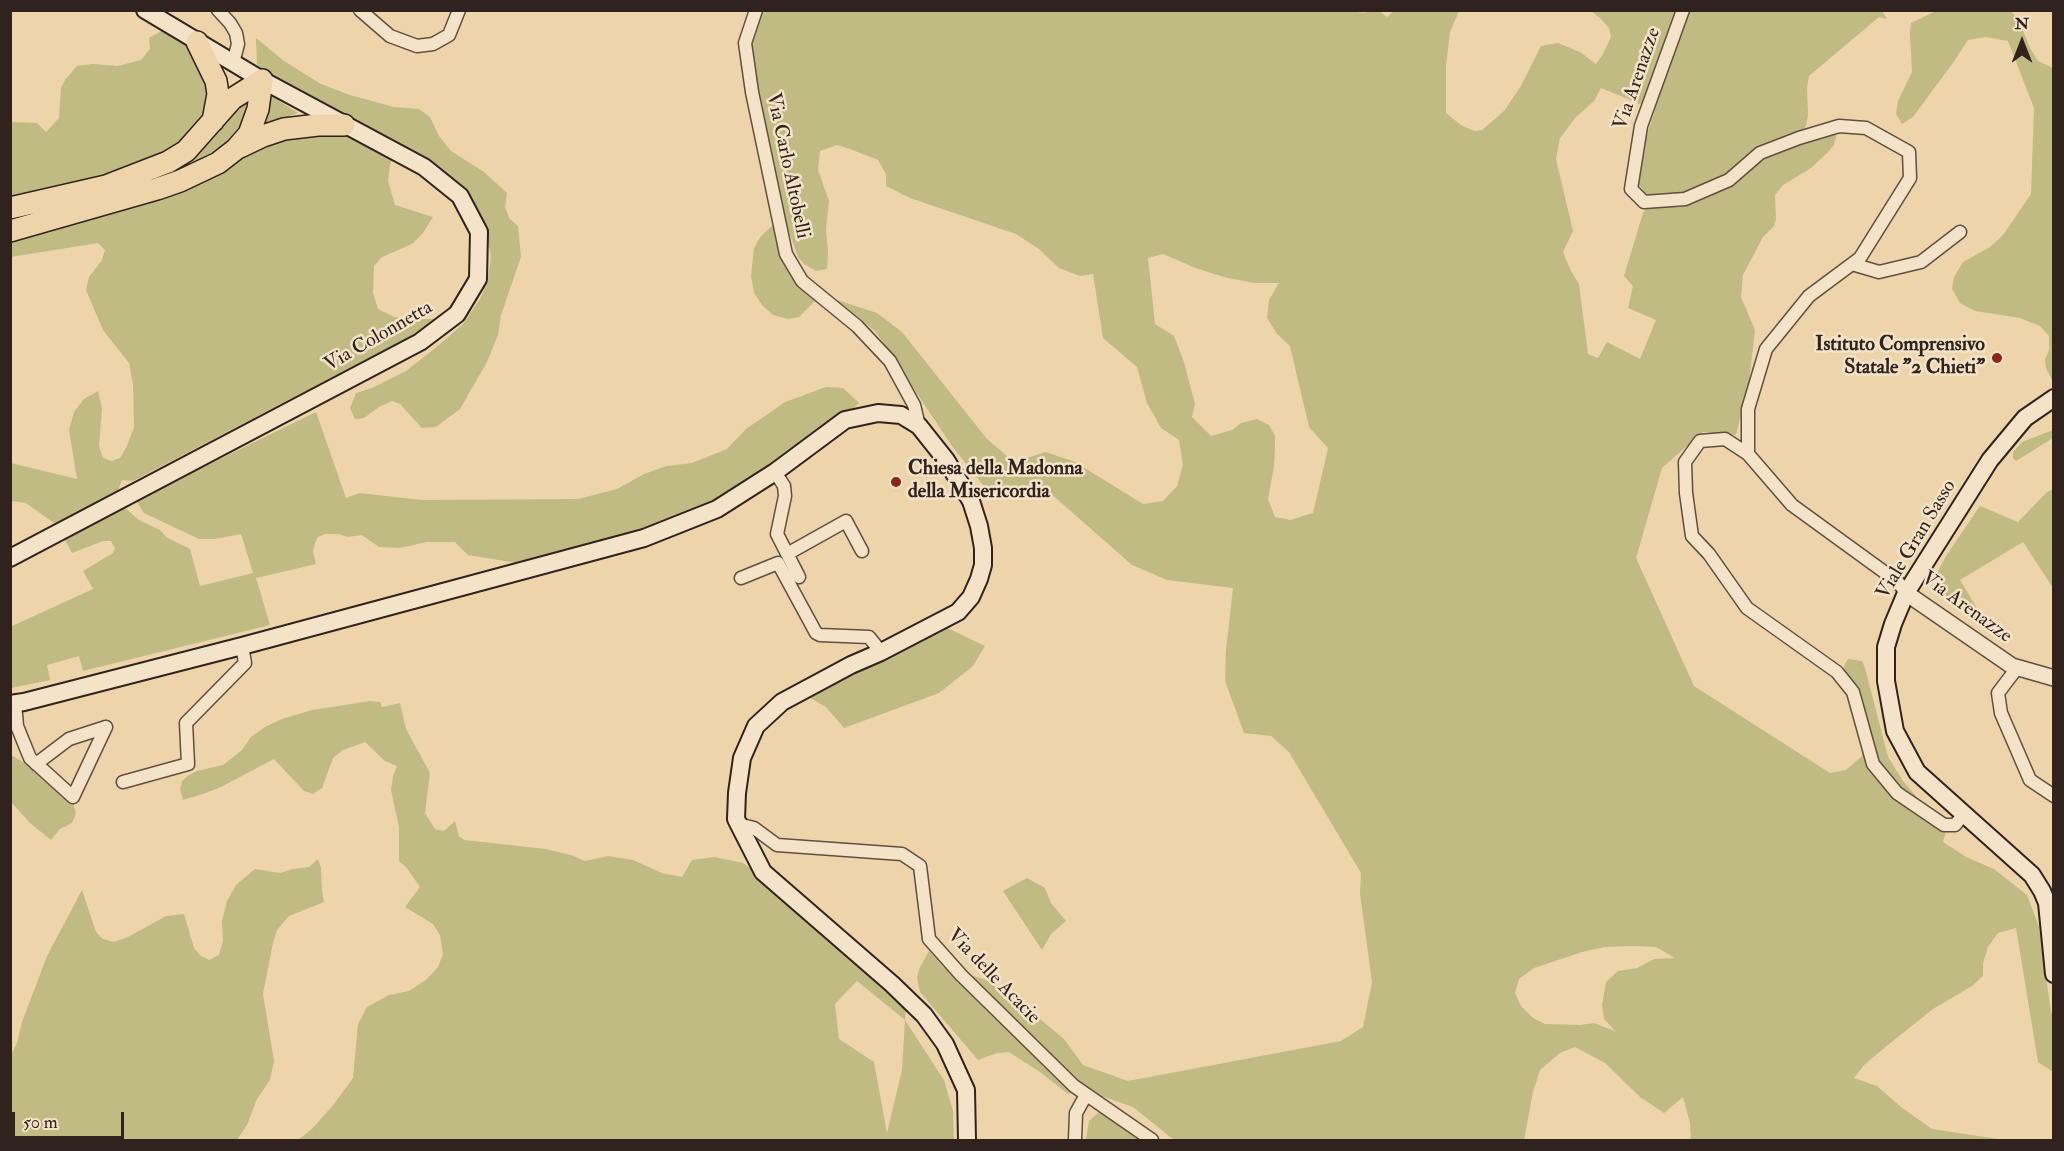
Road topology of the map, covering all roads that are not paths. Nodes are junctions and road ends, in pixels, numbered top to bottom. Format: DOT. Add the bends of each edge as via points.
graph roads {
  1 [pos="145,10"];
  2 [pos="218,10"];
  3 [pos="360,10"];
  4 [pos="459,10"];
  5 [pos="756,10"];
  6 [pos="1683,10"];
  7 [pos="197,42"];
  8 [pos="233,63"];
  9 [pos="262,80"];
  10 [pos="212,125"];
  11 [pos="344,125"];
  12 [pos="236,149"];
  13 [pos="10,208"];
  14 [pos="10,231"];
  15 [pos="1960,232"];
  16 [pos="1852,264"];
  17 [pos="2054,398"];
  18 [pos="920,426"];
  19 [pos="1748,454"];
  20 [pos="775,472"];
  21 [pos="862,551"];
  22 [pos="787,554"];
  23 [pos="10,558"];
  24 [pos="799,577"];
  25 [pos="741,578"];
  26 [pos="1906,593"];
  27 [pos="242,646"];
  28 [pos="881,652"];
  29 [pos="2017,668"];
  30 [pos="2054,678"];
  31 [pos="13,703"];
  32 [pos="36,764"];
  33 [pos="123,782"];
  34 [pos="2054,796"];
  35 [pos="1964,814"];
  36 [pos="738,824"];
  37 [pos="2054,974"];
  38 [pos="1086,1095"];
  39 [pos="967,1140"];
  40 [pos="1075,1140"];
  41 [pos="1152,1140"];
  1 -- 7 [label="main road, Via Colonnetta"];
  2 -- 8 [label="street" via="236,33 238,44"];
  3 -- 4 [label="street" via="390,36 417,45 433,44 449,35"];
  5 -- 18 [label="street, Via Carlo Altobelli" via="745,42 786,254 802,281 857,326 890,361 914,405"];
  6 -- 16 [label="street, Via Arenazze" via="1641,126 1631,189 1644,201 1685,199 1729,180 1760,153 1839,126 1866,128 1909,152 1910,178 1860,258"];
  7 -- 8 [label="main road, Via Colonnetta"];
  7 -- 10 [label="highway" via="216,81 218,94"];
  8 -- 9 [label="main road, Via Colonnetta"];
  9 -- 10 [label="highway" via="232,99"];
  9 -- 11 [label="main road, Via Colonnetta"];
  9 -- 12 [label="highway" via="255,121"];
  10 -- 13 [label="highway" via="186,151 148,171 106,186"];
  11 -- 12 [label="highway" via="284,129"];
  11 -- 23 [label="main road, Via Colonnetta" via="424,167 460,196 479,232 478,279 457,314 420,342"];
  12 -- 14 [label="highway" via="218,163 180,181"];
  15 -- 16 [label="street" via="1921,262 1879,272"];
  16 -- 19 [label="street, Via Arenazze" via="1809,296 1766,349 1748,409"];
  17 -- 26 [label="main road, Viale Gran Sasso" via="2025,418 1990,460"];
  18 -- 20 [label="main road" via="901,415 878,413 845,420"];
  18 -- 28 [label="main road" via="971,501 984,548 983,565 971,597 958,612"];
  19 -- 26 [label="street, Via Arenazze" via="1792,505 1898,582"];
  19 -- 35 [label="street" via="1725,439 1700,441 1685,462 1692,536 1747,608 1837,672 1853,692 1873,764 1897,793 1944,825 1955,825"];
  20 -- 22 [label="street" via="785,495 777,534"];
  20 -- 27 [label="main road" via="717,509 644,538"];
  21 -- 22 [label="street" via="846,521"];
  22 -- 24 [label="street"];
  25 -- 28 [label="street" via="778,563 816,633 869,637"];
  26 -- 29 [label="street, Via Arenazze"];
  26 -- 35 [label="main road, Viale Gran Sasso" via="1886,647 1886,681 1895,731 1917,772"];
  27 -- 31 [label="main road"];
  27 -- 33 [label="street" via="245,663 186,723 188,764"];
  28 -- 36 [label="main road" via="782,702 756,726 742,758"];
  29 -- 30 [label="street, Via Arenazze"];
  29 -- 34 [label="street" via="1998,693 2001,713 2030,780"];
  31 -- 32 [label="street" via="17,726"];
  32 -- 32 [label="street" via="73,797 106,727 69,739"];
  35 -- 37 [label="main road, Viale Gran Sasso" via="2032,875 2043,891"];
  36 -- 38 [label="street, Via delle Acacie" via="754,828 777,845 902,854 920,866 929,939"];
  36 -- 39 [label="main road" via="763,872 924,1015 945,1044 966,1090"];
  38 -- 40 [label="street" via="1076,1113"];
  38 -- 41 [label="street, Via delle Acacie"];
}
